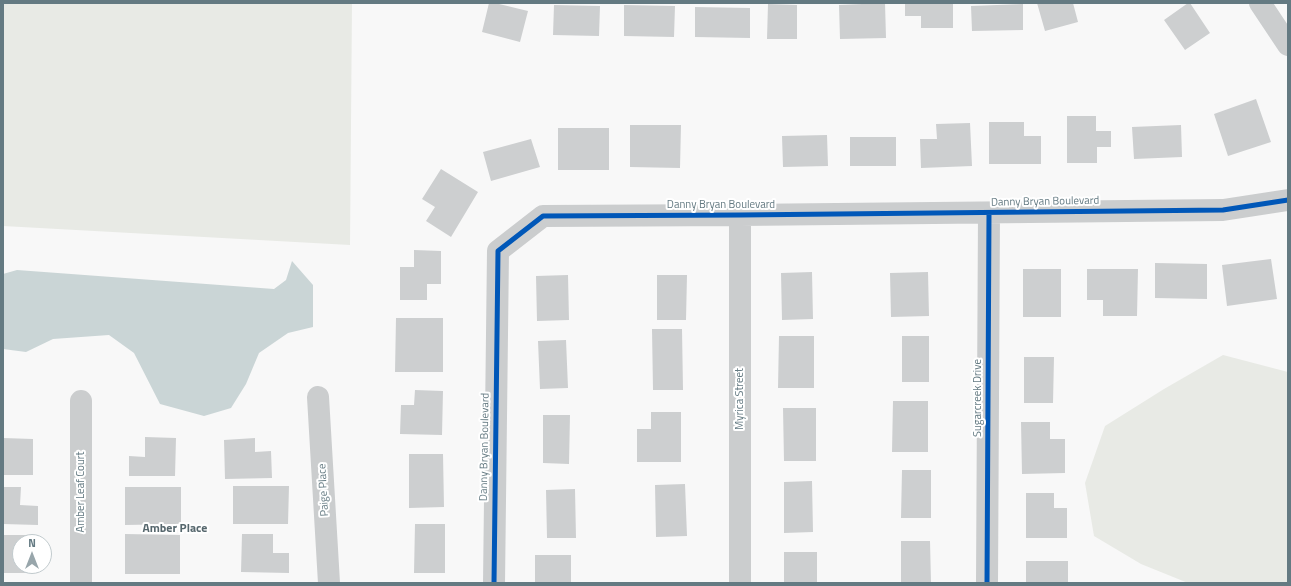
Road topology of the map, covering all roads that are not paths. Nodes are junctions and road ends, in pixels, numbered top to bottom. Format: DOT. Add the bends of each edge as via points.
graph roads {
  1 [pos="1260,3"];
  2 [pos="1288,45"];
  3 [pos="1288,200"];
  4 [pos="990,213"];
  5 [pos="740,216"];
  6 [pos="318,397"];
  7 [pos="81,401"];
  8 [pos="81,583"];
  9 [pos="329,583"];
  10 [pos="494,583"];
  11 [pos="740,583"];
  12 [pos="987,583"];
  1 -- 2 [label="street"];
  3 -- 4 [label="street, Danny Bryan Boulevard" via="1223,210"];
  4 -- 5 [label="street, Danny Bryan Boulevard"];
  4 -- 12 [label="street, Sugarcreek Drive"];
  5 -- 10 [label="street, Danny Bryan Boulevard" via="543,216 498,251"];
  5 -- 11 [label="street, Myrica Street"];
  6 -- 9 [label="street, Paige Place"];
  7 -- 8 [label="street, Amber Leaf Court"];
}
